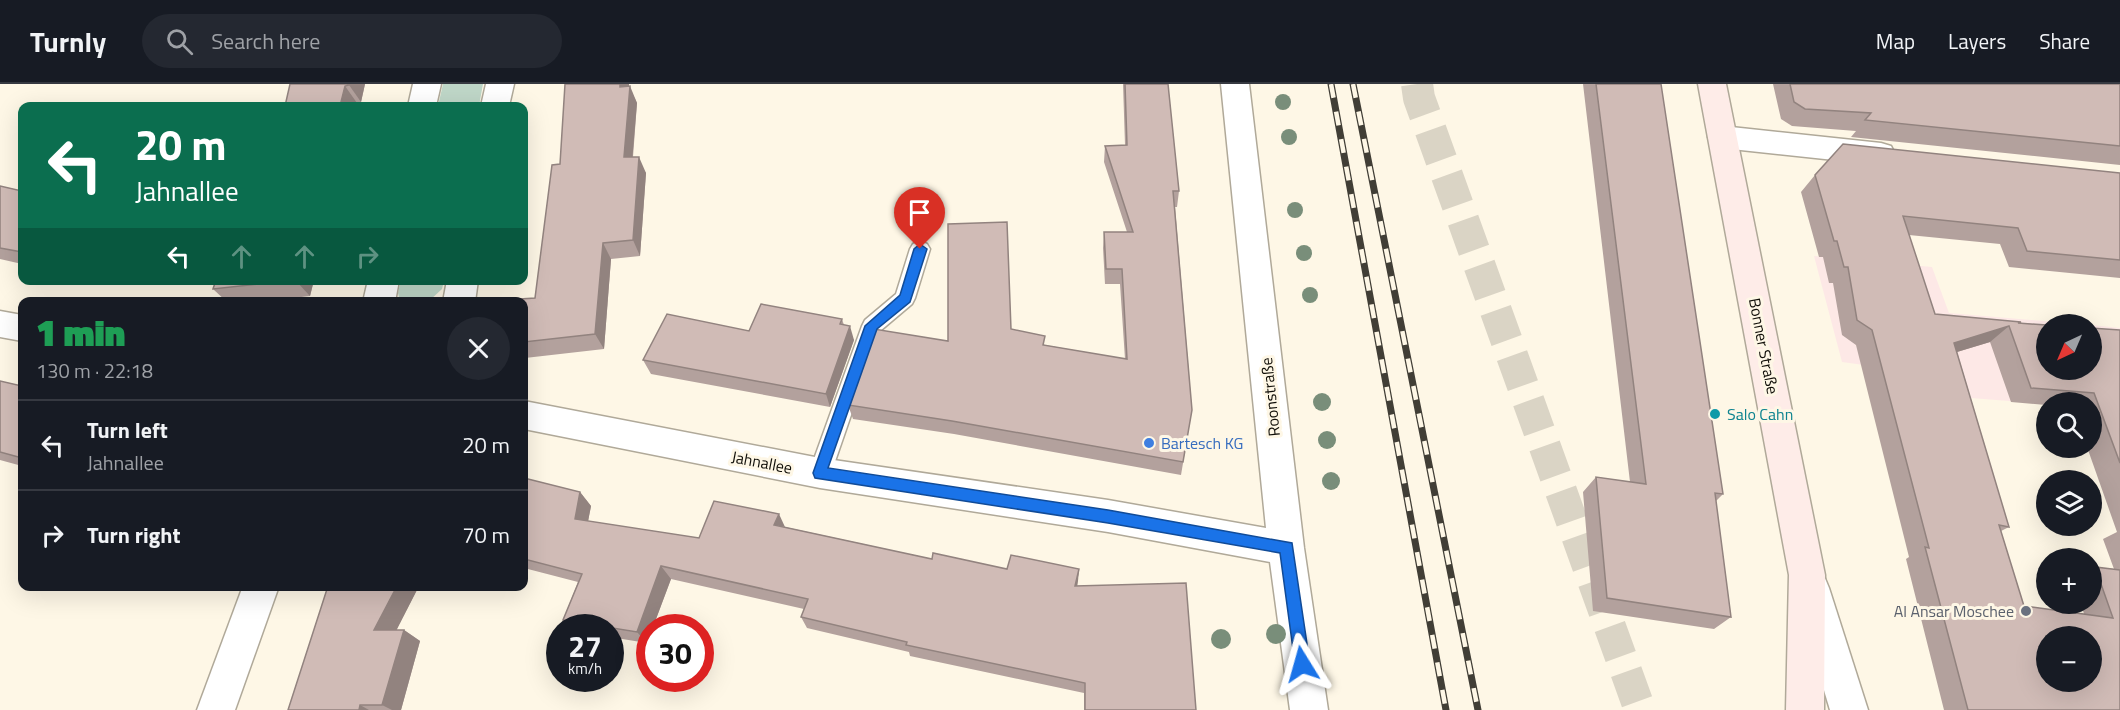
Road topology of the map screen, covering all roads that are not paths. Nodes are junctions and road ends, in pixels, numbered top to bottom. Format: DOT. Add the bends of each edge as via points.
graph roads {
  1 [pos="427,84"];
  2 [pos="500,84"];
  3 [pos="1235,84"];
  4 [pos="1712,84"];
  5 [pos="423,102"];
  6 [pos="496,102"];
  7 [pos="1722,137"];
  8 [pos="1908,157"];
  9 [pos="920,249"];
  10 [pos="0,324"];
  11 [pos="18,327"];
  12 [pos="528,416"];
  13 [pos="820,473"];
  14 [pos="1286,548"];
  15 [pos="1807,575"];
  16 [pos="259,591"];
  17 [pos="216,710"];
  18 [pos="1309,710"];
  19 [pos="1805,710"];
  20 [pos="1849,710"];
  1 -- 5 [label="street"];
  2 -- 6 [label="street"];
  3 -- 14 [label="street, Roonstraße"];
  4 -- 7 [label="main road, Bonner Straße"];
  7 -- 8 [label="street"];
  7 -- 15 [label="main road, Bonner Straße"];
  9 -- 13 [label="lane" via="905,298 872,326"];
  10 -- 11 [label="street"];
  12 -- 13 [label="street, Jahnallee"];
  13 -- 14 [label="street, Jahnallee" via="1108,516"];
  14 -- 18 [label="street, Roonstraße"];
  15 -- 19 [label="main road"];
  15 -- 20 [label="street, Bonner Straße"];
  16 -- 17 [label="street"];
}
